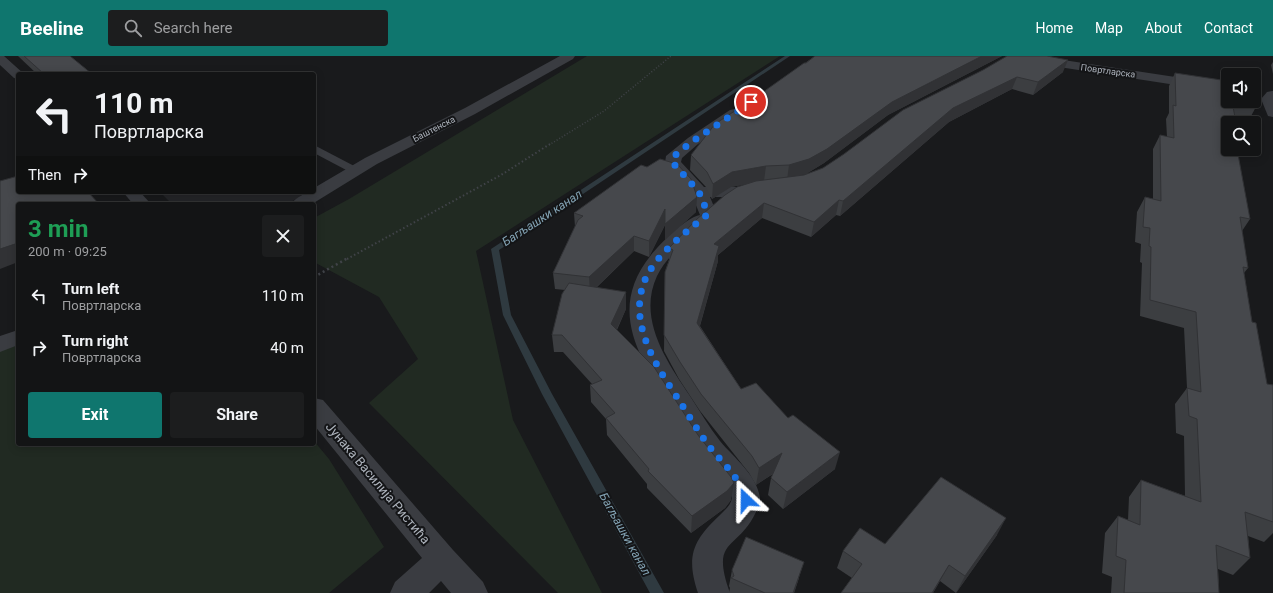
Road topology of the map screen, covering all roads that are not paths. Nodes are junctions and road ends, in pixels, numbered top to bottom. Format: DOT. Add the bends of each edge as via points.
graph roads {
  1 [pos="569,56"];
  2 [pos="1020,58"];
  3 [pos="0,59"];
  4 [pos="16,73"];
  5 [pos="1221,88"];
  6 [pos="1261,93"];
  7 [pos="1272,95"];
  8 [pos="744,106"];
  9 [pos="1273,113"];
  10 [pos="316,149"];
  11 [pos="354,170"];
  12 [pos="699,192"];
  13 [pos="133,194"];
  14 [pos="316,194"];
  15 [pos="316,194"];
  16 [pos="140,202"];
  17 [pos="303,202"];
  18 [pos="708,214"];
  19 [pos="16,338"];
  20 [pos="0,344"];
  21 [pos="316,409"];
  22 [pos="442,560"];
  23 [pos="406,593"];
  24 [pos="472,593"];
  25 [pos="714,593"];
  1 -- 11 [label="street, Баштенска" via="470,111"];
  2 -- 5 [label="street, Повртларска"];
  3 -- 4 [label="street"];
  6 -- 7 [label="street"];
  7 -- 9 [label="street" via="1268,99"];
  8 -- 12 [label="street" via="674,156 673,163"];
  10 -- 11 [label="lane"];
  11 -- 14 [label="street, Баштенска"];
  12 -- 18 [label="street"];
  12 -- 18 [label="street" via="744,191"];
  13 -- 16 [label="street"];
  15 -- 17 [label="street, Баштенска"];
  18 -- 25 [label="street" via="676,241 651,270 643,284 639,317 643,334 665,378 708,445 744,490 746,500 743,509 716,537 708,555 707,573"];
  19 -- 20 [label="street"];
  21 -- 22 [label="street, Јунака Василија Ристића"];
  22 -- 23 [label="street"];
  22 -- 24 [label="street, Јунака Василија Ристића"];
}
